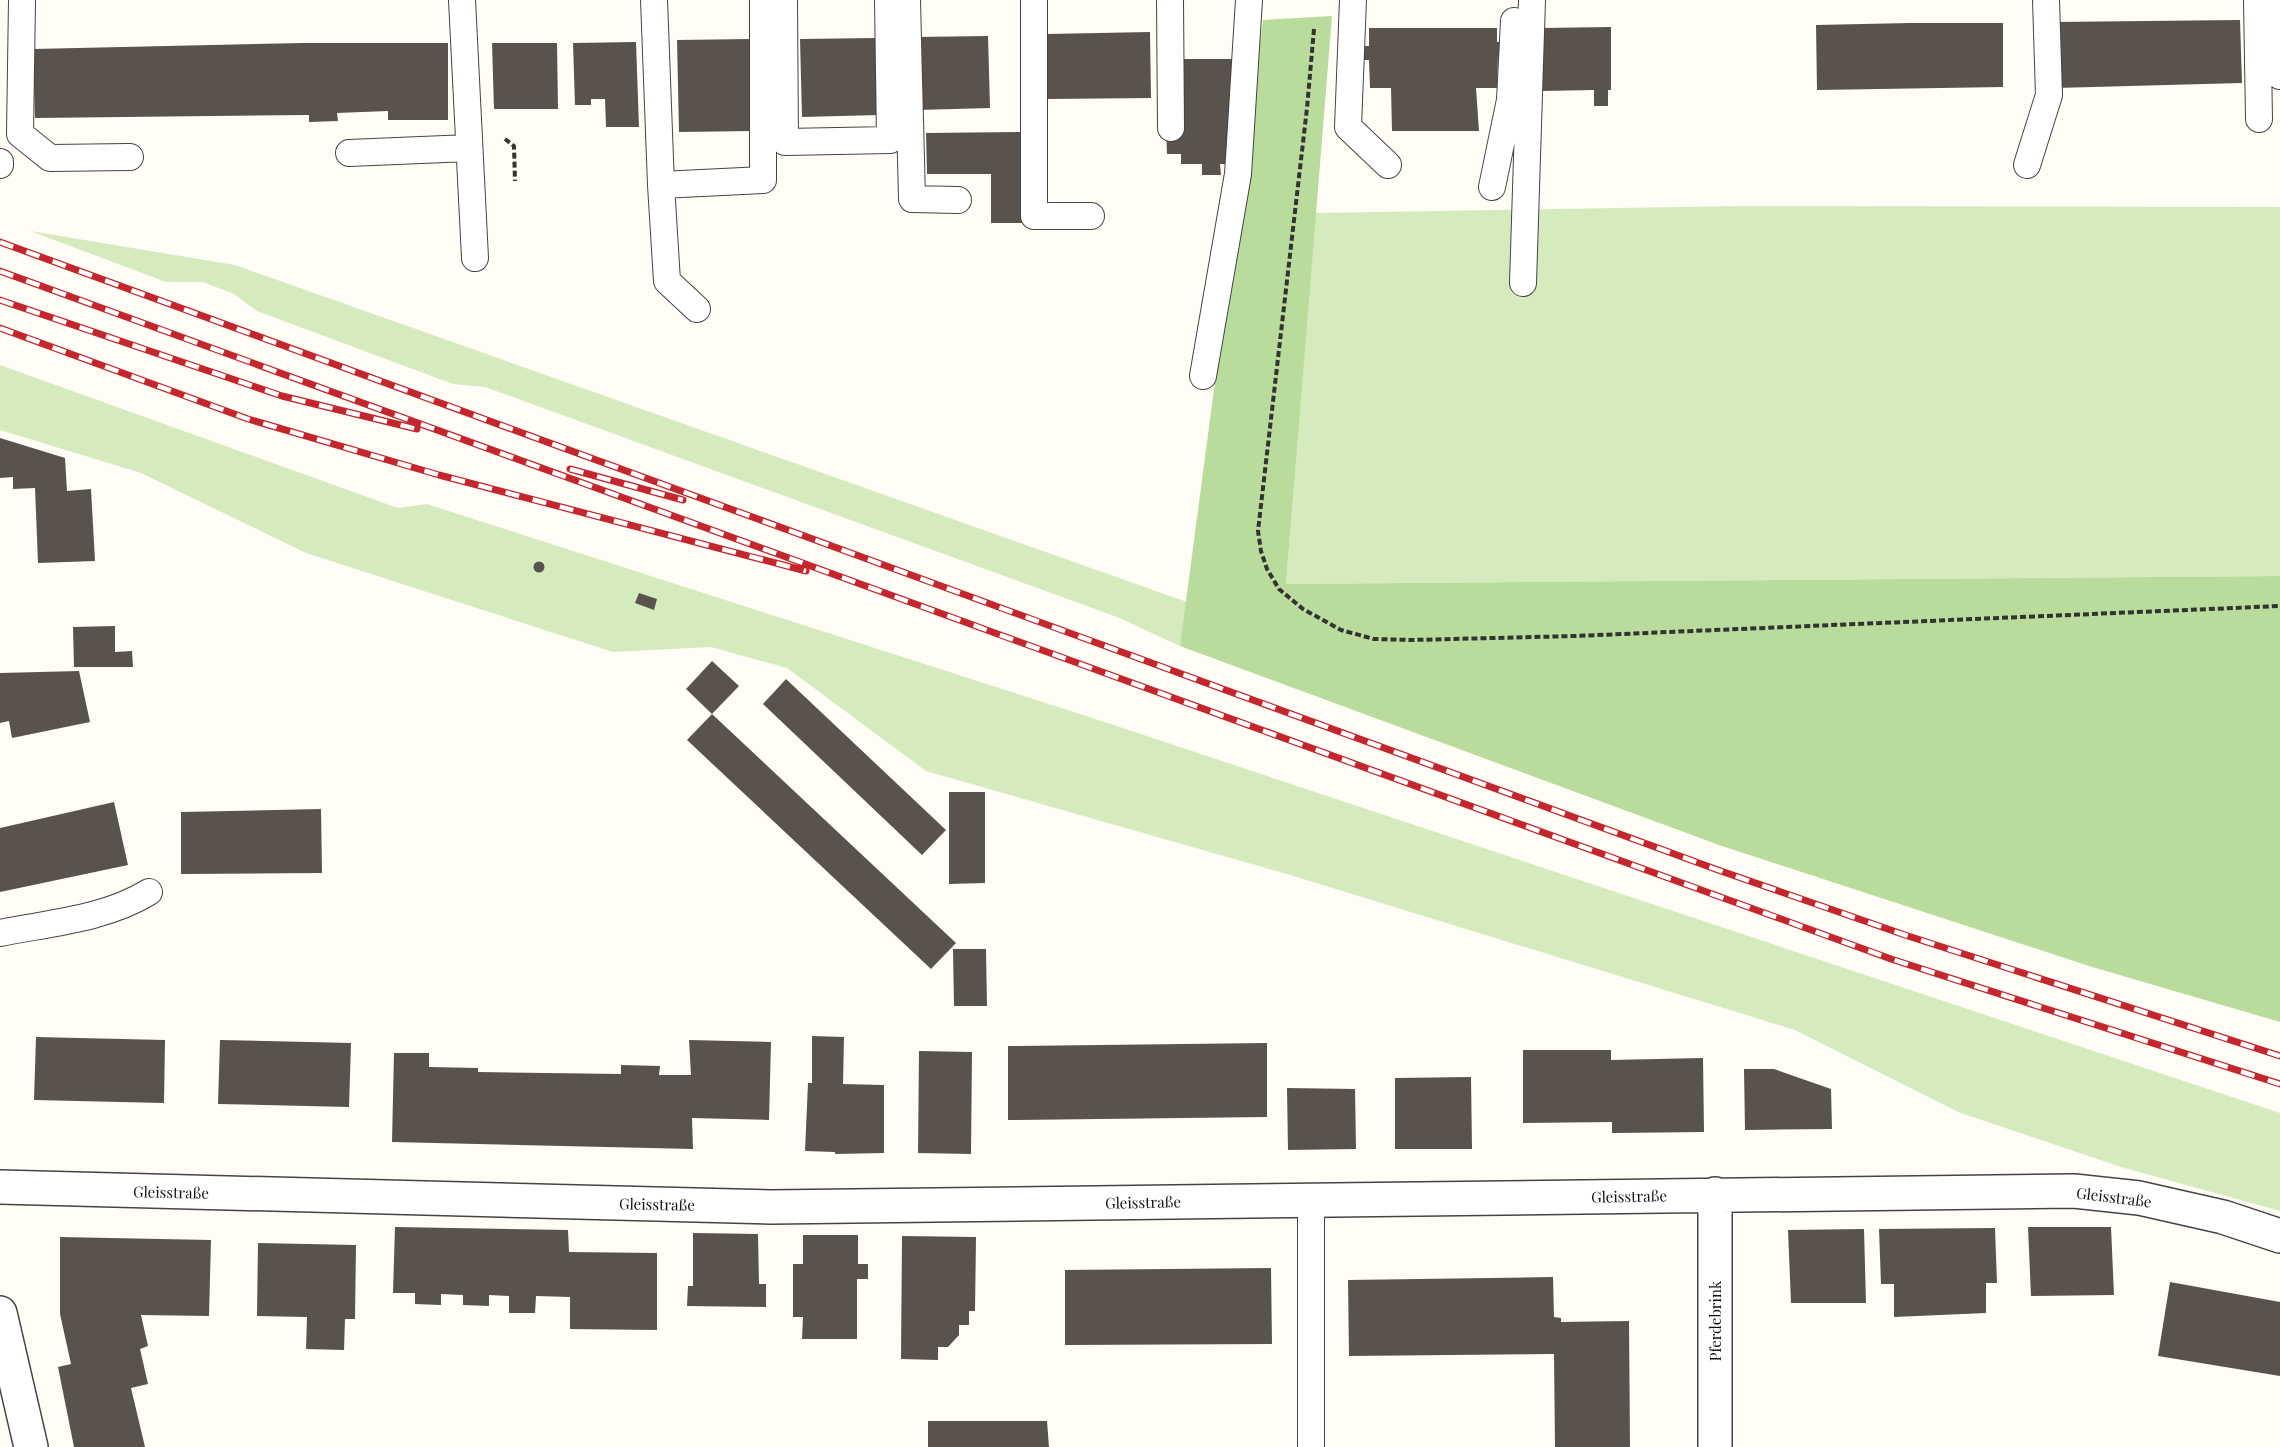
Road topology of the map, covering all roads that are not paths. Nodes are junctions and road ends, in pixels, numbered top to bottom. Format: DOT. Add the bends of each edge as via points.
graph roads {
  1 [pos="22,0"];
  2 [pos="462,0"];
  3 [pos="654,0"];
  4 [pos="763,0"];
  5 [pos="784,0"];
  6 [pos="888,0"];
  7 [pos="907,0"];
  8 [pos="1034,0"];
  9 [pos="1170,0"];
  10 [pos="1249,0"];
  11 [pos="1353,0"];
  12 [pos="1515,0"];
  13 [pos="1532,0"];
  14 [pos="2046,0"];
  15 [pos="2257,0"];
  16 [pos="2278,0"];
  17 [pos="2280,76"];
  18 [pos="2259,119"];
  19 [pos="1172,128"];
  20 [pos="469,148"];
  21 [pos="349,153"];
  22 [pos="130,157"];
  23 [pos="1388,165"];
  24 [pos="2027,165"];
  25 [pos="661,185"];
  26 [pos="1492,187"];
  27 [pos="958,201"];
  28 [pos="1091,216"];
  29 [pos="475,258"];
  30 [pos="1523,283"];
  31 [pos="697,309"];
  32 [pos="1203,376"];
  33 [pos="149,892"];
  34 [pos="0,933"];
  35 [pos="0,1187"];
  36 [pos="1715,1194"];
  37 [pos="1311,1200"];
  38 [pos="2280,1236"];
  39 [pos="0,1313"];
  40 [pos="9,1393"];
  41 [pos="31,1447"];
  42 [pos="1311,1447"];
  43 [pos="1715,1447"];
  1 -- 22 [label="lane" via="20,134 50,158"];
  2 -- 20 [label="lane"];
  3 -- 25 [label="lane"];
  4 -- 25 [label="lane" via="763,180"];
  5 -- 6 [label="lane" via="785,142 890,140"];
  7 -- 27 [label="lane" via="912,199"];
  8 -- 28 [label="lane" via="1034,216"];
  9 -- 19 [label="lane"];
  10 -- 32 [label="lane" via="1238,174"];
  11 -- 23 [label="lane" via="1348,127"];
  12 -- 26 [label="lane" via="1510,100"];
  13 -- 30 [label="lane"];
  14 -- 24 [label="lane" via="2049,94"];
  15 -- 18 [label="lane"];
  16 -- 17 [label="lane"];
  20 -- 21 [label="lane"];
  20 -- 29 [label="lane"];
  25 -- 31 [label="lane" via="667,281"];
  33 -- 34 [label="lane" via="109,912"];
  35 -- 37 [label="street, Gleisstraße" via="771,1207"];
  36 -- 37 [label="street, Gleisstraße"];
  36 -- 38 [label="street, Gleisstraße" via="2074,1191 2149,1200 2223,1217"];
  36 -- 43 [label="street, Pferdebrink"];
  37 -- 42 [label="lane"];
  39 -- 40 [label="street"];
  40 -- 41 [label="street"];
}
